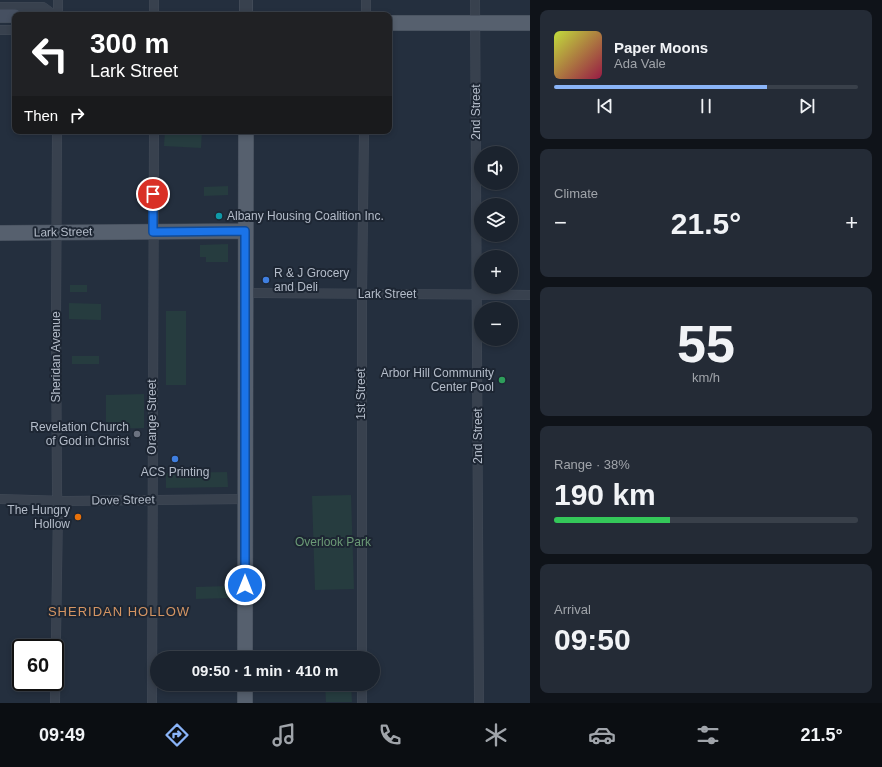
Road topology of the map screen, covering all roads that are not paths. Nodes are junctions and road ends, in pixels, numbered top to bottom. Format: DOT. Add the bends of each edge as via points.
graph roads {
  1 [pos="58,0"];
  2 [pos="154,0"];
  3 [pos="246,0"];
  4 [pos="366,0"];
  5 [pos="475,0"];
  6 [pos="0,7"];
  7 [pos="50,12"];
  8 [pos="58,12"];
  9 [pos="154,12"];
  10 [pos="246,12"];
  11 [pos="366,12"];
  12 [pos="0,16"];
  13 [pos="12,16"];
  14 [pos="475,22"];
  15 [pos="392,23"];
  16 [pos="530,23"];
  17 [pos="0,30"];
  18 [pos="12,30"];
  19 [pos="57,134"];
  20 [pos="154,134"];
  21 [pos="246,134"];
  22 [pos="364,134"];
  23 [pos="245,231"];
  24 [pos="56,232"];
  25 [pos="153,232"];
  26 [pos="0,233"];
  27 [pos="478,250"];
  28 [pos="245,293"];
  29 [pos="478,294"];
  30 [pos="518,294"];
  31 [pos="530,294"];
  32 [pos="362,295"];
  33 [pos="0,499"];
  34 [pos="246,499"];
  35 [pos="152,500"];
  36 [pos="58,501"];
  37 [pos="245,651"];
  38 [pos="362,651"];
  39 [pos="245,691"];
  40 [pos="362,691"];
  41 [pos="54,703"];
  42 [pos="152,703"];
  43 [pos="246,703"];
  44 [pos="362,703"];
  45 [pos="479,703"];
  1 -- 8 [label="street"];
  2 -- 9 [label="street"];
  3 -- 10 [label="street"];
  4 -- 11 [label="street"];
  5 -- 14 [label="street, 2nd Street"];
  6 -- 7 [label="street" via="43,7"];
  12 -- 13 [label="main road"];
  14 -- 15 [label="main road"];
  14 -- 16 [label="main road"];
  14 -- 27 [label="street, 2nd Street"];
  17 -- 18 [label="street"];
  19 -- 24 [label="street, Sheridan Avenue"];
  20 -- 25 [label="street, Orange Street"];
  21 -- 23 [label="main road"];
  22 -- 32 [label="street, 1st Street"];
  23 -- 25 [label="main road, Lark Street"];
  23 -- 28 [label="main road"];
  24 -- 25 [label="main road, Lark Street"];
  24 -- 26 [label="main road, Lark Street"];
  24 -- 36 [label="street, Sheridan Avenue"];
  25 -- 35 [label="street, Orange Street"];
  28 -- 32 [label="street, Lark Street"];
  28 -- 34 [label="main road"];
  29 -- 32 [label="street, Lark Street"];
  29 -- 45 [label="street, 2nd Street"];
  30 -- 31 [label="street, Lark Street"];
  32 -- 38 [label="street, 1st Street"];
  33 -- 36 [label="street, Dove Street"];
  34 -- 35 [label="street, Dove Street"];
  34 -- 37 [label="main road"];
  35 -- 36 [label="street, Dove Street"];
  35 -- 42 [label="street, Orange Street"];
  36 -- 41 [label="street, Sheridan Avenue"];
  39 -- 43 [label="main road"];
  40 -- 44 [label="street"];
}
